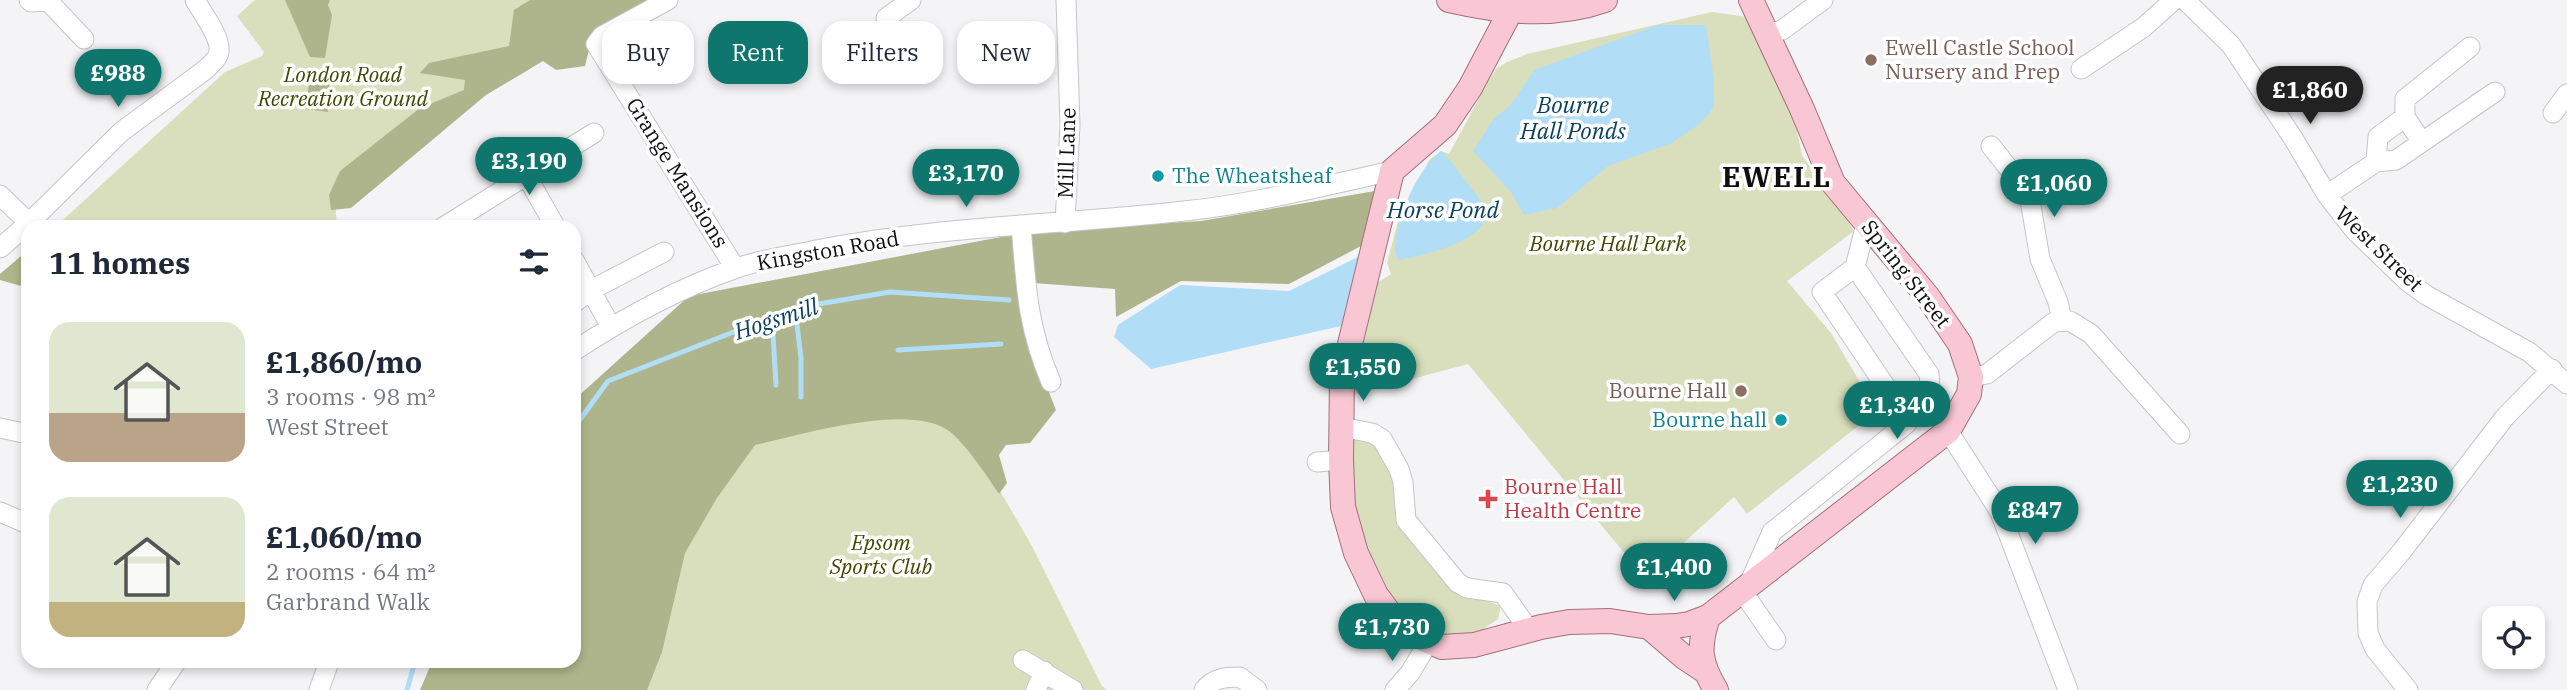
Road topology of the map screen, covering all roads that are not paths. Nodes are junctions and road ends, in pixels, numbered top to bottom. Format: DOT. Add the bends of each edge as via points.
graph roads {
  1 [pos="29,0"];
  2 [pos="195,0"];
  3 [pos="668,0"];
  4 [pos="911,0"];
  5 [pos="1066,0"];
  6 [pos="1449,0"];
  7 [pos="1605,0"];
  8 [pos="1751,0"];
  9 [pos="1823,0"];
  10 [pos="2174,0"];
  11 [pos="2185,0"];
  12 [pos="50,1"];
  13 [pos="1510,12"];
  14 [pos="886,18"];
  15 [pos="1767,34"];
  16 [pos="84,39"];
  17 [pos="2470,47"];
  18 [pos="2081,69"];
  19 [pos="2495,92"];
  20 [pos="2567,94"];
  21 [pos="2553,113"];
  22 [pos="2405,117"];
  23 [pos="594,133"];
  24 [pos="2422,142"];
  25 [pos="1991,146"];
  26 [pos="2375,162"];
  27 [pos="1392,171"];
  28 [pos="526,175"];
  29 [pos="0,194"];
  30 [pos="2326,195"];
  31 [pos="26,220"];
  32 [pos="32,220"];
  33 [pos="455,220"];
  34 [pos="551,220"];
  35 [pos="1065,223"];
  36 [pos="1866,224"];
  37 [pos="1021,225"];
  38 [pos="21,230"];
  39 [pos="0,248"];
  40 [pos="664,251"];
  41 [pos="1855,267"];
  42 [pos="736,268"];
  43 [pos="581,272"];
  44 [pos="591,290"];
  45 [pos="581,298"];
  46 [pos="2062,320"];
  47 [pos="611,327"];
  48 [pos="581,346"];
  49 [pos="2552,369"];
  50 [pos="1970,377"];
  51 [pos="1051,382"];
  52 [pos="2567,384"];
  53 [pos="1906,424"];
  54 [pos="1340,427"];
  55 [pos="0,428"];
  56 [pos="1948,431"];
  57 [pos="21,432"];
  58 [pos="2179,434"];
  59 [pos="0,512"];
  60 [pos="21,521"];
  61 [pos="1745,589"];
  62 [pos="1708,617"];
  63 [pos="1650,627"];
  64 [pos="1529,630"];
  65 [pos="1776,640"];
  66 [pos="1428,643"];
  67 [pos="1023,660"];
  68 [pos="172,668"];
  69 [pos="327,668"];
  70 [pos="1044,671"];
  71 [pos="1710,681"];
  72 [pos="157,690"];
  73 [pos="319,690"];
  74 [pos="1036,690"];
  75 [pos="1073,690"];
  76 [pos="1204,690"];
  77 [pos="1257,690"];
  78 [pos="1395,690"];
  79 [pos="2068,690"];
  80 [pos="2409,690"];
  1 -- 12 [label="street"];
  2 -- 32 [label="street" via="215,35 216,59 121,132"];
  3 -- 42 [label="street, Grange Mansions" via="602,36 596,44"];
  4 -- 14 [label="street"];
  5 -- 35 [label="street, Mill Lane" via="1070,125"];
  6 -- 13 [label="main road"];
  7 -- 13 [label="main road"];
  8 -- 15 [label="main road, Spring Street"];
  9 -- 15 [label="street" via="1782,30"];
  10 -- 18 [label="street" via="2144,27"];
  11 -- 30 [label="street, West Street" via="2231,45"];
  12 -- 16 [label="street"];
  13 -- 27 [label="main road" via="1445,125"];
  15 -- 36 [label="main road, Spring Street" via="1833,183"];
  17 -- 22 [label="street" via="2405,99"];
  19 -- 24 [label="street"];
  20 -- 21 [label="street"];
  22 -- 24 [label="street"];
  22 -- 26 [label="street" via="2378,137"];
  23 -- 28 [label="street"];
  24 -- 26 [label="street" via="2396,160"];
  25 -- 46 [label="street" via="2029,194 2040,259"];
  26 -- 30 [label="street"];
  27 -- 35 [label="street, Kingston Road" via="1188,211"];
  27 -- 54 [label="main road" via="1342,377"];
  28 -- 33 [label="street"];
  28 -- 34 [label="street"];
  29 -- 31 [label="street"];
  30 -- 49 [label="street, West Street" via="2354,231 2407,281"];
  35 -- 37 [label="street, Kingston Road"];
  36 -- 41 [label="street"];
  36 -- 50 [label="main road, Spring Street" via="1928,297 1960,344"];
  37 -- 42 [label="street, Kingston Road" via="846,244"];
  37 -- 51 [label="street" via="1029,317"];
  38 -- 39 [label="street"];
  40 -- 44 [label="street"];
  41 -- 53 [label="street" via="1929,374 1931,385"];
  41 -- 53 [label="street" via="1822,292"];
  42 -- 47 [label="street, Kingston Road"];
  43 -- 44 [label="street"];
  44 -- 45 [label="street"];
  44 -- 47 [label="street"];
  46 -- 50 [label="street" via="1987,374"];
  46 -- 58 [label="street" via="2091,334"];
  47 -- 48 [label="street, Kingston Road"];
  49 -- 52 [label="street, West Street"];
  49 -- 80 [label="street" via="2505,417 2373,585 2367,602 2368,633 2375,649"];
  50 -- 56 [label="main road" via="1969,394"];
  53 -- 61 [label="street" via="1772,532"];
  54 -- 64 [label="street" via="1382,439 1403,482 1406,520 1458,583 1503,593"];
  54 -- 66 [label="main road" via="1329,461 1365,573 1393,618"];
  55 -- 57 [label="street"];
  56 -- 61 [label="main road"];
  56 -- 79 [label="street" via="2000,512"];
  59 -- 60 [label="street"];
  61 -- 62 [label="main road"];
  61 -- 65 [label="street"];
  62 -- 63 [label="main road" via="1681,626"];
  62 -- 71 [label="main road" via="1701,641"];
  63 -- 64 [label="main road" via="1587,621"];
  63 -- 71 [label="main road"];
  64 -- 66 [label="main road" via="1474,645"];
  66 -- 78 [label="street"];
  67 -- 70 [label="street"];
  68 -- 72 [label="street"];
  69 -- 73 [label="street"];
  70 -- 74 [label="street"];
  70 -- 75 [label="street"];
  76 -- 77 [label="street" via="1210,682 1241,677"];
}
